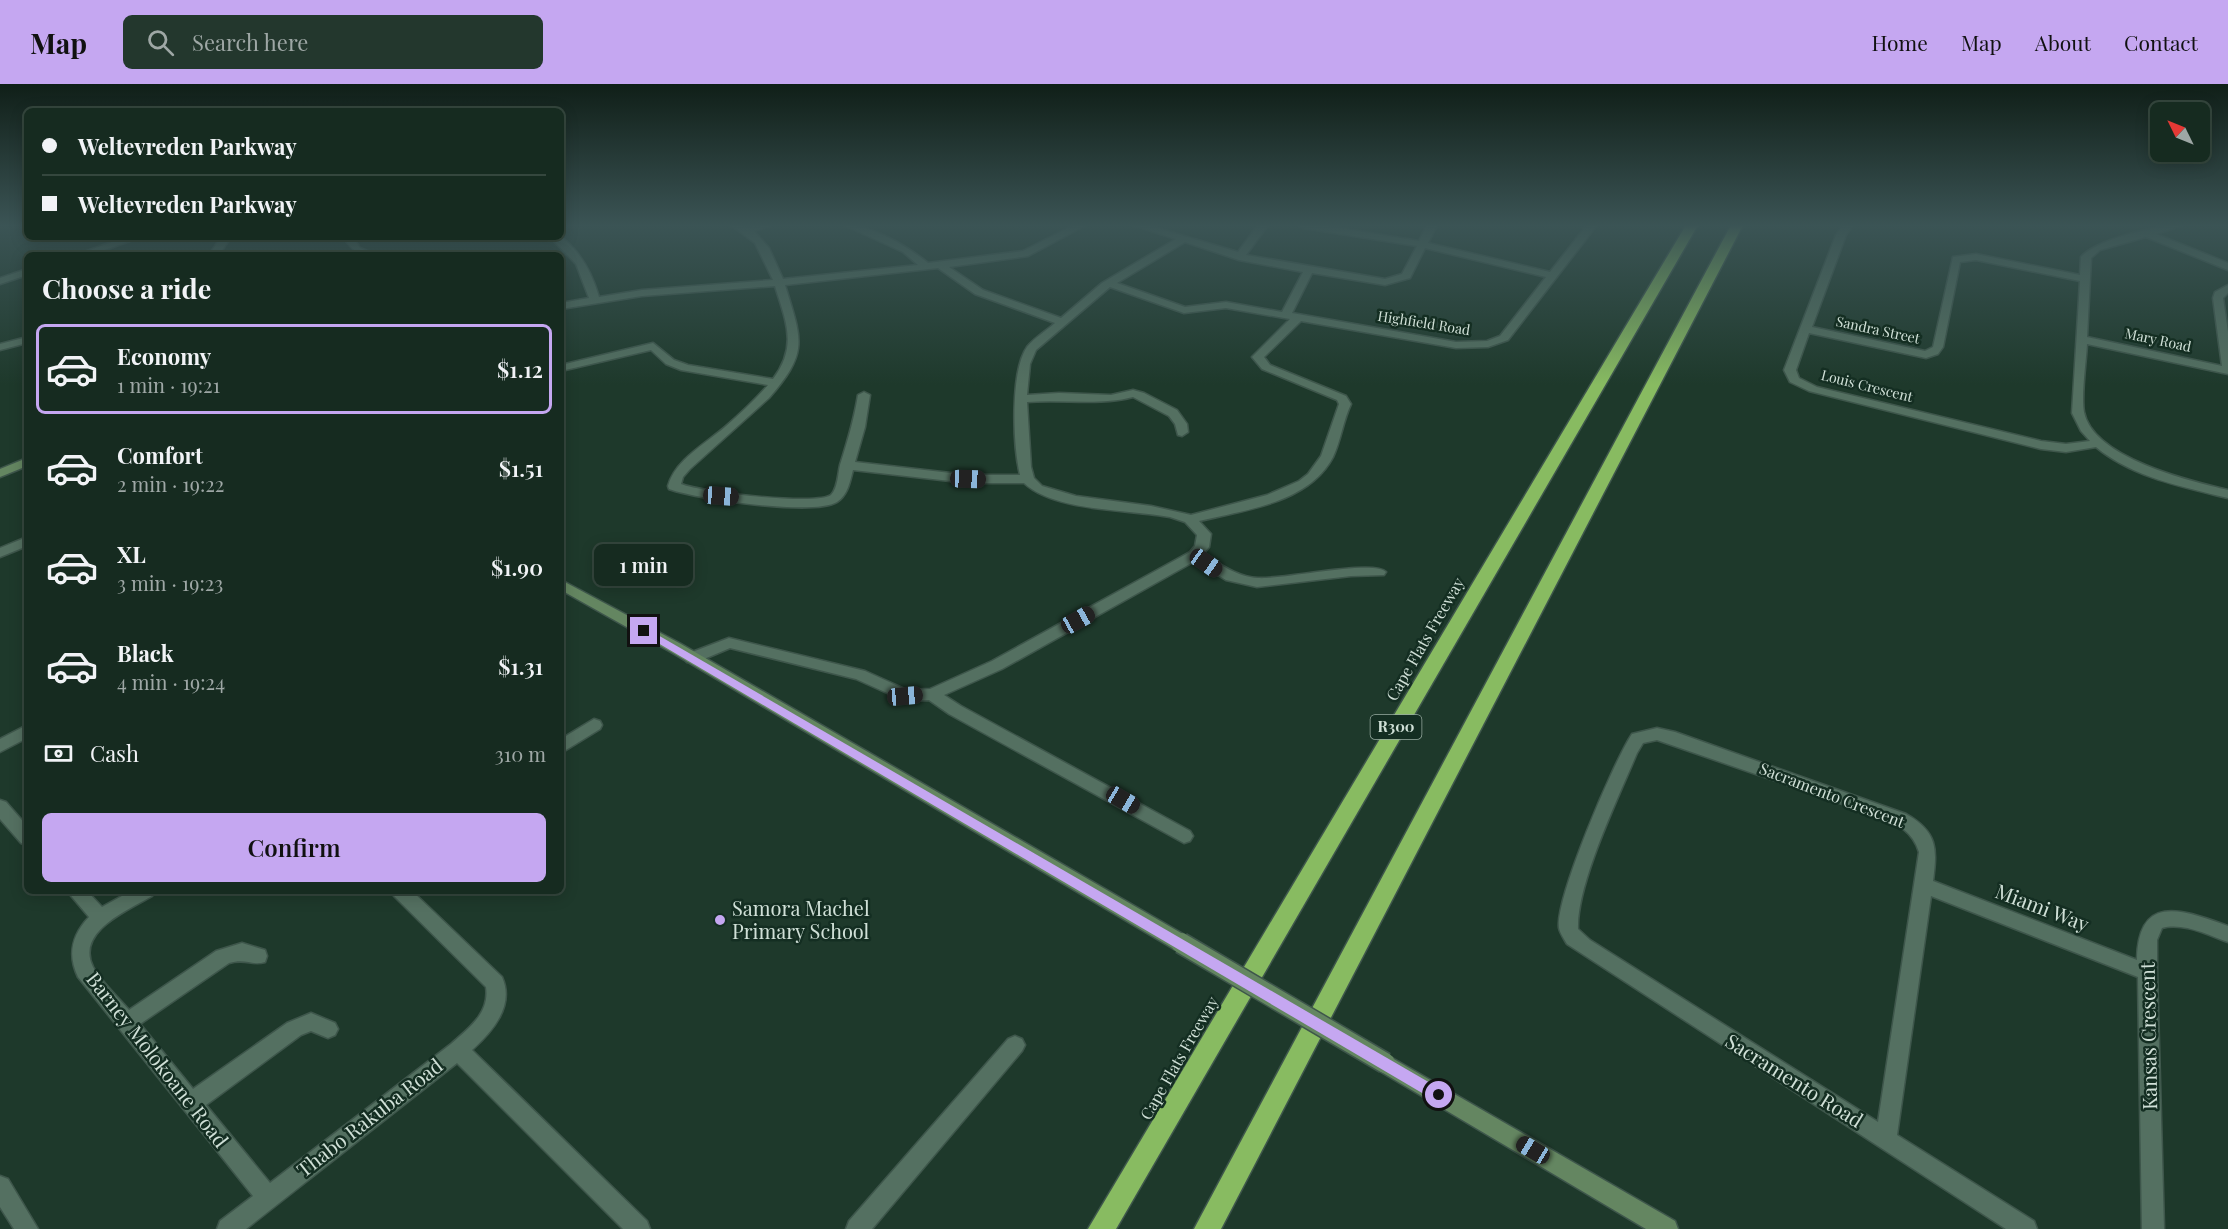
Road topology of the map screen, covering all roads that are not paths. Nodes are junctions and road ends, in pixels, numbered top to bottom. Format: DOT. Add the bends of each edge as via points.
graph roads {
  1 [pos="589,278"];
  2 [pos="777,278"];
  3 [pos="829,278"];
  4 [pos="959,278"];
  5 [pos="1118,278"];
  6 [pos="1307,278"];
  7 [pos="1359,278"];
  8 [pos="1400,278"];
  9 [pos="1549,278"];
  10 [pos="1661,278"];
  11 [pos="1709,278"];
  12 [pos="1825,278"];
  13 [pos="1952,278"];
  14 [pos="2083,279"];
  15 [pos="779,282"];
  16 [pos="1112,282"];
  17 [pos="2228,288"];
  18 [pos="595,300"];
  19 [pos="564,305"];
  20 [pos="1292,316"];
  21 [pos="1062,322"];
  22 [pos="1806,329"];
  23 [pos="2081,339"];
  24 [pos="24,341"];
  25 [pos="0,347"];
  26 [pos="564,367"];
  27 [pos="2228,371"];
  28 [pos="777,383"];
  29 [pos="864,395"];
  30 [pos="1022,399"];
  31 [pos="1182,432"];
  32 [pos="2097,443"];
  33 [pos="24,463"];
  34 [pos="846,465"];
  35 [pos="0,473"];
  36 [pos="1028,479"];
  37 [pos="2228,494"];
  38 [pos="1190,519"];
  39 [pos="24,542"];
  40 [pos="0,553"];
  41 [pos="1195,555"];
  42 [pos="1379,572"];
  43 [pos="564,586"];
  44 [pos="692,658"];
  45 [pos="933,693"];
  46 [pos="594,725"];
  47 [pos="24,733"];
  48 [pos="564,745"];
  49 [pos="0,746"];
  50 [pos="3,816"];
  51 [pos="24,835"];
  52 [pos="1184,836"];
  53 [pos="1922,885"];
  54 [pos="79,894"];
  55 [pos="141,894"];
  56 [pos="403,894"];
  57 [pos="100,917"];
  58 [pos="1568,928"];
  59 [pos="2228,934"];
  60 [pos="258,956"];
  61 [pos="2147,972"];
  62 [pos="126,1023"];
  63 [pos="328,1029"];
  64 [pos="1015,1045"];
  65 [pos="458,1050"];
  66 [pos="190,1104"];
  67 [pos="1886,1140"];
  68 [pos="0,1187"];
  69 [pos="268,1198"];
  70 [pos="27,1229"];
  71 [pos="228,1229"];
  72 [pos="639,1229"];
  73 [pos="857,1229"];
  74 [pos="1101,1229"];
  75 [pos="1207,1229"];
  76 [pos="1667,1229"];
  77 [pos="2026,1229"];
  78 [pos="2153,1229"];
  1 -- 18 [label="street"];
  2 -- 15 [label="street"];
  3 -- 15 [label="street"];
  4 -- 21 [label="street" via="979,292"];
  5 -- 16 [label="street"];
  6 -- 20 [label="street"];
  7 -- 8 [label="street"];
  9 -- 20 [label="street, Highfield Road" via="1504,338 1488,344 1456,345"];
  10 -- 74 [label="highway, Cape Flats Freeway / R300"];
  11 -- 75 [label="highway"];
  12 -- 22 [label="street, Louis Crescent"];
  13 -- 22 [label="street, Sandra Street" via="1938,347 1926,355"];
  14 -- 23 [label="street"];
  15 -- 18 [label="street"];
  15 -- 28 [label="street" via="794,348"];
  16 -- 20 [label="street, Highfield Road" via="1184,310 1226,305"];
  16 -- 21 [label="street"];
  17 -- 27 [label="street" via="2218,298"];
  18 -- 19 [label="street"];
  20 -- 38 [label="street" via="1258,357 1266,367 1342,398 1346,404 1326,458 1298,489 1275,499"];
  21 -- 30 [label="street" via="1028,354"];
  22 -- 32 [label="street, Louis Crescent" via="1790,370 1794,380 1802,384 2041,445 2066,448"];
  23 -- 27 [label="street, Mary Road"];
  23 -- 32 [label="street" via="2078,413"];
  24 -- 25 [label="street"];
  26 -- 28 [label="street" via="653,346 670,362 685,368"];
  28 -- 34 [label="street" via="681,471 674,486 691,493 825,502 840,492"];
  29 -- 34 [label="street" via="859,427"];
  30 -- 31 [label="street" via="1111,399 1132,393 1173,413 1182,424"];
  30 -- 36 [label="street"];
  32 -- 37 [label="street" via="2146,470"];
  33 -- 35 [label="street"];
  34 -- 36 [label="street" via="968,479"];
  36 -- 38 [label="street" via="1034,486 1067,499 1167,511"];
  38 -- 41 [label="street" via="1204,534 1202,547"];
  39 -- 40 [label="street"];
  41 -- 42 [label="street" via="1231,577 1257,583"];
  41 -- 45 [label="street" via="997,665"];
  43 -- 44 [label="street"];
  44 -- 45 [label="street" via="729,643 860,675 905,696"];
  44 -- 76 [label="street, bridge"];
  45 -- 52 [label="street" via="955,710"];
  46 -- 48 [label="street"];
  47 -- 49 [label="street"];
  50 -- 51 [label="street"];
  53 -- 58 [label="street, Sacramento Crescent" via="1926,841 1909,823 1684,741 1646,735 1638,738 1629,752 1571,900"];
  53 -- 61 [label="street, Miami Way"];
  53 -- 67 [label="street, Sacramento Crescent"];
  54 -- 57 [label="street"];
  55 -- 57 [label="street"];
  56 -- 65 [label="street, Thabo Rakuba Road" via="495,983 499,995 488,1020"];
  57 -- 62 [label="street, Barney Molokoane Road" via="79,947 80,959"];
  58 -- 67 [label="street, Sacramento Road" via="1583,946"];
  59 -- 61 [label="street, Kansas Crescent" via="2174,918 2159,920 2151,927"];
  60 -- 62 [label="street" via="242,951 223,957"];
  61 -- 78 [label="street, Kansas Crescent"];
  62 -- 66 [label="street, Barney Molokoane Road"];
  63 -- 66 [label="street" via="311,1022 294,1029"];
  64 -- 73 [label="street"];
  65 -- 69 [label="street, Thabo Rakuba Road"];
  65 -- 72 [label="street"];
  66 -- 69 [label="street, Barney Molokoane Road"];
  67 -- 77 [label="street, Sacramento Road"];
  68 -- 70 [label="street"];
  69 -- 71 [label="street, Thabo Rakuba Road"];
}
